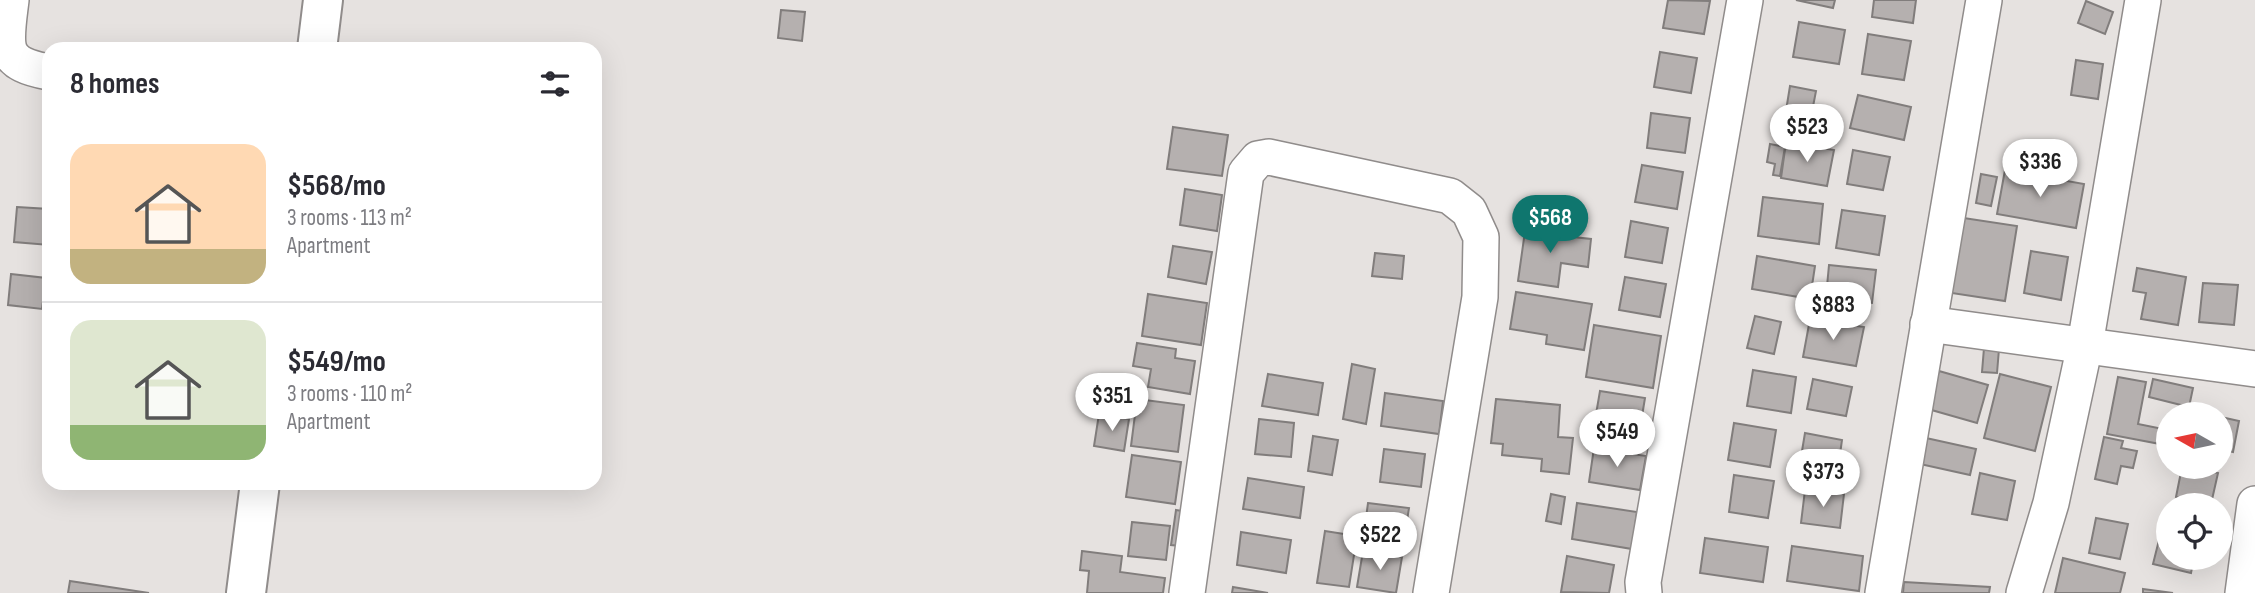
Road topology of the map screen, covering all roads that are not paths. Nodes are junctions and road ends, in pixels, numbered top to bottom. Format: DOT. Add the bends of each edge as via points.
graph roads {
  1 [pos="11,0"];
  2 [pos="323,0"];
  3 [pos="1745,0"];
  4 [pos="1984,0"];
  5 [pos="2143,0"];
  6 [pos="318,42"];
  7 [pos="42,71"];
  8 [pos="1928,324"];
  9 [pos="2085,345"];
  10 [pos="2255,369"];
  11 [pos="259,490"];
  12 [pos="2255,504"];
  13 [pos="246,593"];
  14 [pos="1187,593"];
  15 [pos="1431,593"];
  16 [pos="1644,593"];
  17 [pos="1883,593"];
  18 [pos="2024,593"];
  19 [pos="2243,593"];
  1 -- 7 [label="street" via="5,50 12,62"];
  2 -- 6 [label="main road"];
  3 -- 16 [label="street"];
  4 -- 8 [label="street"];
  5 -- 9 [label="street"];
  8 -- 9 [label="street"];
  8 -- 17 [label="street"];
  9 -- 10 [label="street"];
  9 -- 18 [label="street" via="2050,503"];
  11 -- 13 [label="main road"];
  12 -- 19 [label="street"];
  14 -- 15 [label="street" via="1246,173 1258,159 1269,157 1450,196 1469,211 1481,237 1480,297"];
}
